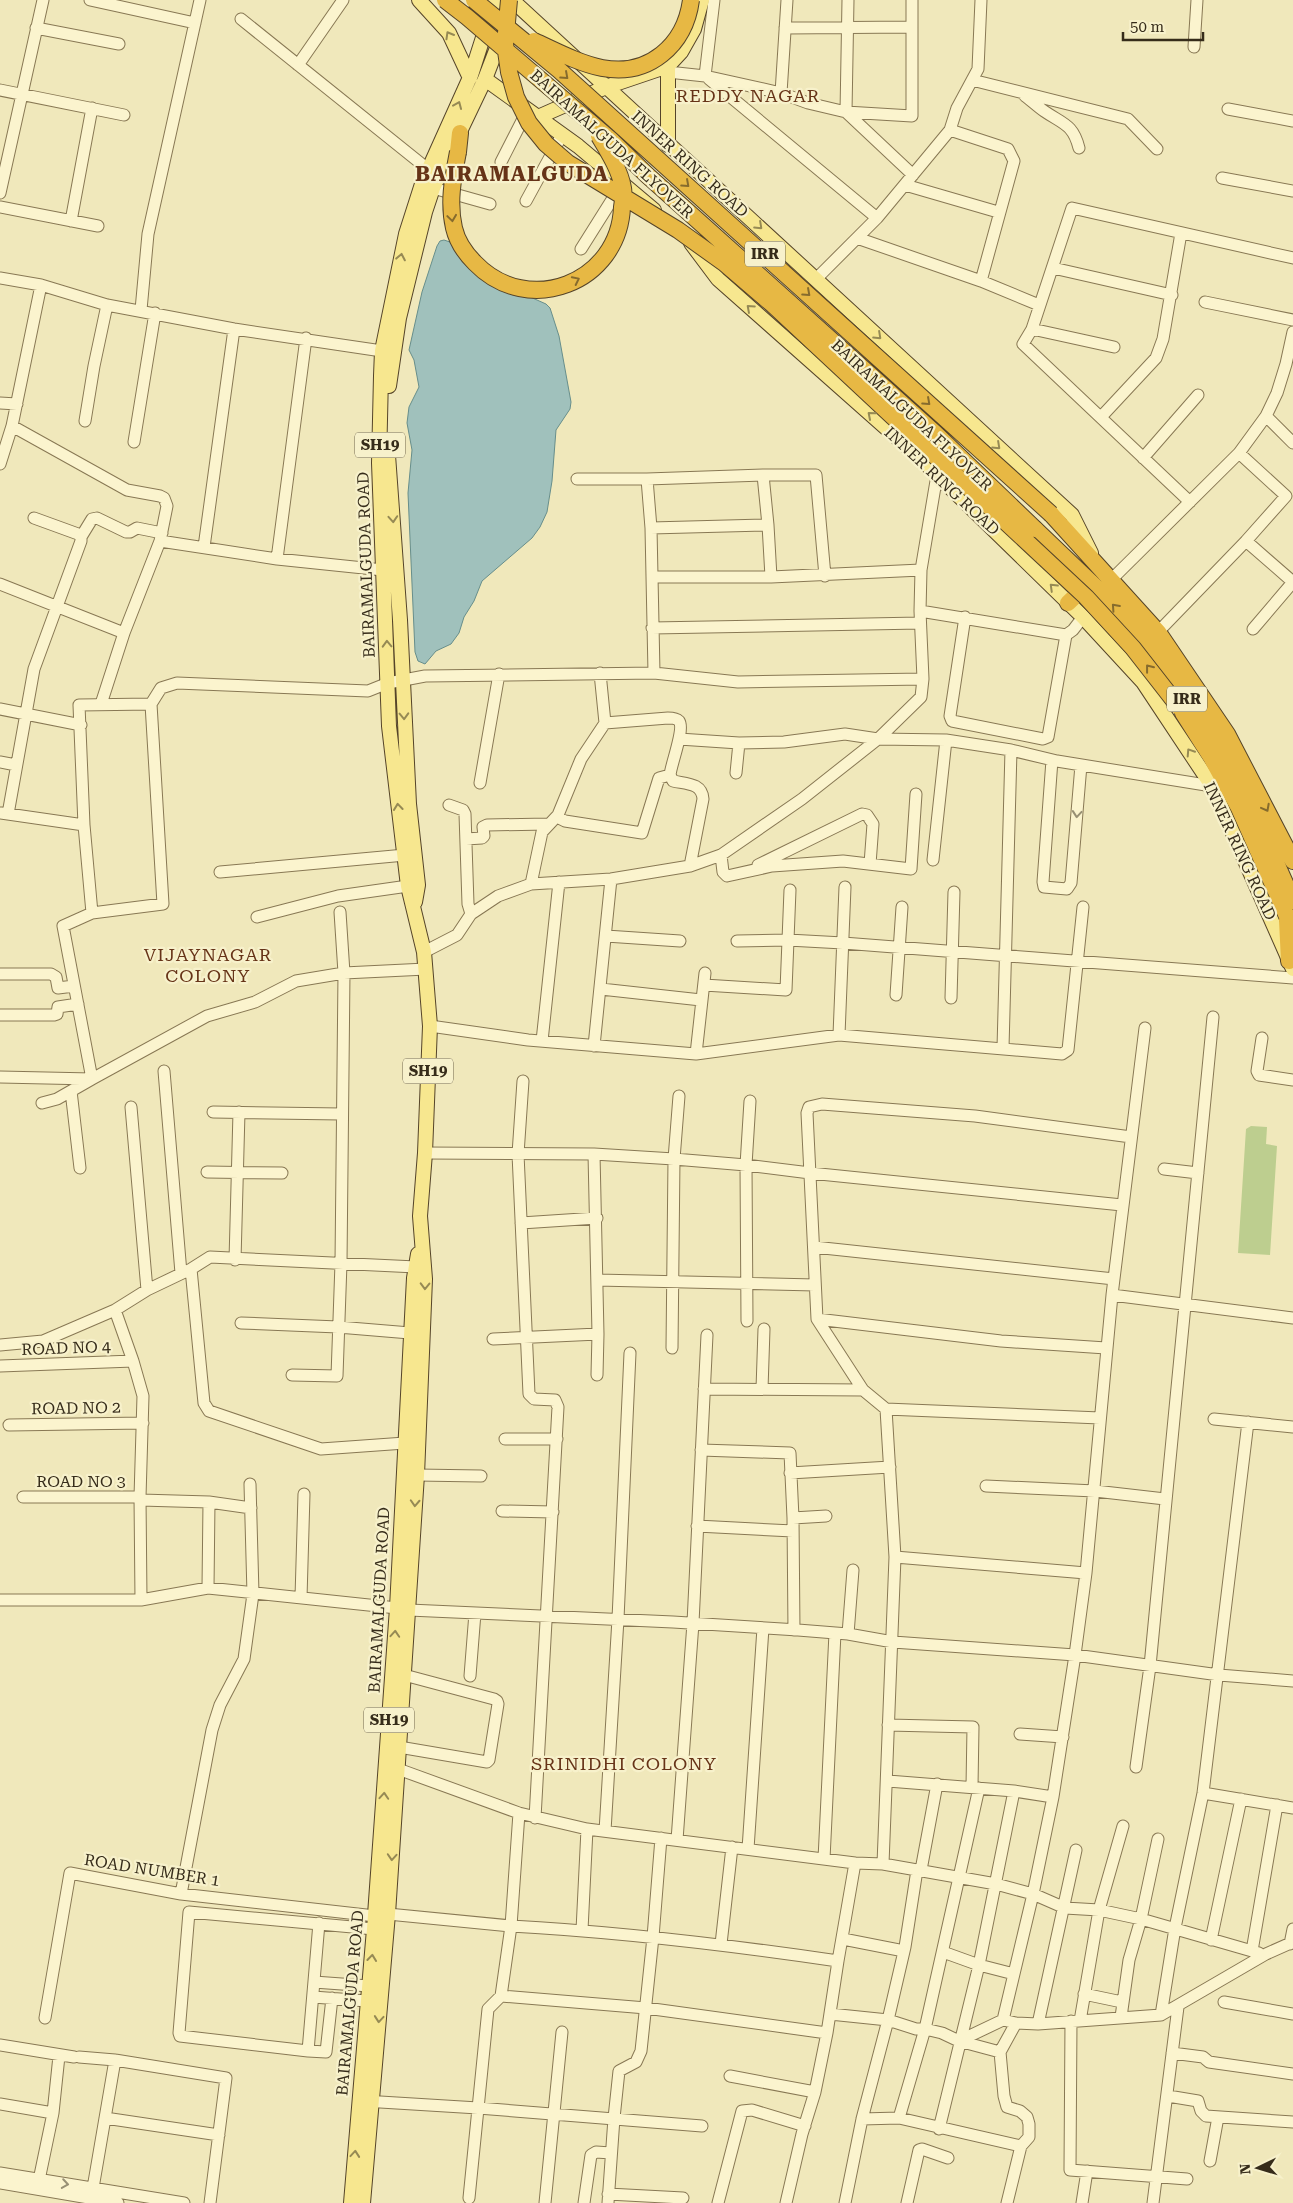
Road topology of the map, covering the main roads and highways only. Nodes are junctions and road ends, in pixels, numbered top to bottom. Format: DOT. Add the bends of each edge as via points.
graph roads {
  1 [pos="436,0"];
  2 [pos="445,0"];
  3 [pos="474,0"];
  4 [pos="495,0"];
  5 [pos="691,0"];
  6 [pos="702,0"];
  7 [pos="420,1"];
  8 [pos="513,1"];
  9 [pos="516,33"];
  10 [pos="668,69"];
  11 [pos="470,78"];
  12 [pos="485,79"];
  13 [pos="606,87"];
  14 [pos="533,114"];
  15 [pos="590,122"];
  16 [pos="460,133"];
  17 [pos="668,145"];
  18 [pos="730,199"];
  19 [pos="689,241"];
  20 [pos="402,280"];
  21 [pos="1094,575"];
  22 [pos="1068,603"];
  23 [pos="393,620"];
  24 [pos="1293,861"];
  25 [pos="1293,901"];
  26 [pos="414,906"];
  27 [pos="1290,925"];
  28 [pos="1291,965"];
  29 [pos="421,1238"];
  30 [pos="403,1609"];
  31 [pos="379,1919"];
  32 [pos="366,2101"];
  33 [pos="351,2203"];
  34 [pos="363,2203"];
  1 -- 7 [label="main road"];
  2 -- 15 [label="highway, BAIRAMALGUDA FLYOVER / IRR, bridge"];
  3 -- 9 [label="highway, BAIRAMALGUDA FLYOVER / IRR, bridge"];
  4 -- 11 [label="main road, BAIRAMALGUDA ROAD / SH19"];
  5 -- 9 [label="highway, bridge" via="686,22 670,48 656,60 630,68 602,68 582,62"];
  6 -- 10 [label="main road" via="694,29"];
  11 -- 7 [label="main road, one-way" via="449,33"];
  8 -- 12 [label="main road, BAIRAMALGUDA ROAD / SH19"];
  8 -- 13 [label="main road, INNER RING ROAD"];
  27 -- 8 [label="highway, one-way, bridge" via="1239,808 1211,757 1179,707 1133,648 1086,597 772,304 704,247 568,163 529,124 516,97 505,44"];
  9 -- 21 [label="highway, BAIRAMALGUDA FLYOVER / IRR, one-way, bridge" via="1051,514"];
  10 -- 13 [label="main road"];
  10 -- 17 [label="main road"];
  20 -- 11 [label="main road, BAIRAMALGUDA ROAD / SH19, one-way" via="406,234 422,184"];
  12 -- 14 [label="main road, INNER RING ROAD"];
  12 -- 16 [label="main road, BAIRAMALGUDA ROAD / SH19"];
  13 -- 14 [label="main road"];
  13 -- 17 [label="main road, INNER RING ROAD"];
  14 -- 19 [label="main road, INNER RING ROAD" via="624,182"];
  16 -- 15 [label="highway, one-way, bridge" via="450,204 454,229 464,252 482,270 504,284 529,290 555,289 579,279 600,264 615,242 622,218 623,188 612,158"];
  15 -- 21 [label="highway, BAIRAMALGUDA FLYOVER / IRR, bridge" via="936,434 1035,529"];
  16 -- 20 [label="main road, BAIRAMALGUDA ROAD / SH19" via="433,188"];
  17 -- 18 [label="main road, INNER RING ROAD"];
  18 -- 19 [label="main road"];
  18 -- 21 [label="main road, INNER RING ROAD, one-way" via="1072,515"];
  22 -- 19 [label="main road, INNER RING ROAD, one-way" via="937,475 718,279"];
  20 -- 23 [label="main road, BAIRAMALGUDA ROAD / SH19, one-way" via="387,408"];
  20 -- 23 [label="main road, BAIRAMALGUDA ROAD / SH19" via="382,351 379,463 383,570"];
  21 -- 22 [label="highway"];
  21 -- 24 [label="highway, INNER RING ROAD / IRR, one-way" via="1111,580 1158,632 1227,734"];
  25 -- 21 [label="highway, BAIRAMALGUDA FLYOVER / IRR, one-way" via="1232,769 1157,652"];
  28 -- 22 [label="main road, INNER RING ROAD, one-way" via="1212,786 1143,682"];
  23 -- 26 [label="main road, BAIRAMALGUDA ROAD / SH19, one-way" via="403,680 409,804 418,884"];
  26 -- 23 [label="main road, BAIRAMALGUDA ROAD / SH19, one-way" via="408,886 390,735 388,683"];
  26 -- 29 [label="main road, BAIRAMALGUDA ROAD / SH19" via="424,952 430,1026"];
  27 -- 28 [label="highway"];
  29 -- 30 [label="main road, BAIRAMALGUDA ROAD / SH19" via="410,1333"];
  29 -- 30 [label="main road, BAIRAMALGUDA ROAD / SH19, one-way" via="425,1279 417,1475"];
  31 -- 30 [label="main road, BAIRAMALGUDA ROAD / SH19, one-way"];
  30 -- 31 [label="main road, BAIRAMALGUDA ROAD / SH19, one-way" via="404,1675 398,1769"];
  31 -- 32 [label="main road, BAIRAMALGUDA ROAD / SH19, one-way"];
  32 -- 31 [label="main road, BAIRAMALGUDA ROAD / SH19, one-way" via="367,2001"];
  33 -- 32 [label="main road, BAIRAMALGUDA ROAD / SH19, one-way"];
  32 -- 34 [label="main road, BAIRAMALGUDA ROAD / SH19"];
}
